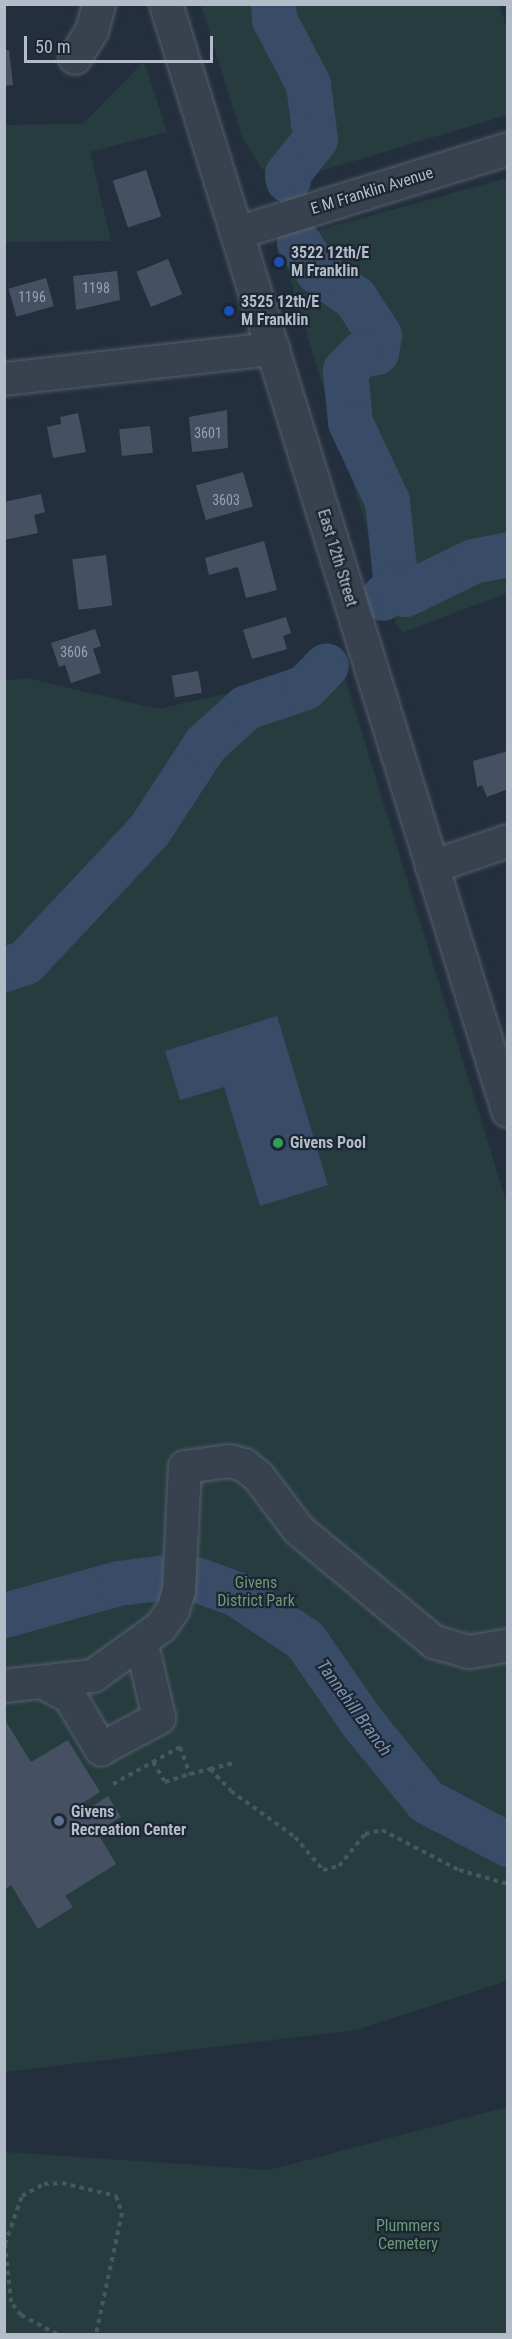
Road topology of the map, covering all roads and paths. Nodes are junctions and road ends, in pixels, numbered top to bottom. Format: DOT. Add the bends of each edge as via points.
graph roads {
  1 [pos="99,4"];
  2 [pos="166,4"];
  3 [pos="75,58"];
  4 [pos="507,149"];
  5 [pos="237,233"];
  6 [pos="273,349"];
  7 [pos="4,379"];
  8 [pos="507,841"];
  9 [pos="432,867"];
  10 [pos="507,1111"];
  11 [pos="142,1645"];
  12 [pos="507,1645"];
  13 [pos="44,1683"];
  14 [pos="4,1686"];
  15 [pos="153,1762"];
  16 [pos="234,1763"];
  17 [pos="210,1769"];
  18 [pos="190,1774"];
  19 [pos="113,1784"];
  20 [pos="507,1884"];
  21 [pos="57,2334"];
  22 [pos="96,2334"];
  1 -- 3 [label="street" via="92,31"];
  2 -- 5 [label="street, East 12th Street"];
  4 -- 5 [label="street, E M Franklin Avenue"];
  5 -- 6 [label="street, East 12th Street"];
  6 -- 7 [label="street"];
  6 -- 9 [label="street, East 12th Street"];
  8 -- 9 [label="street"];
  9 -- 10 [label="street, East 12th Street"];
  11 -- 12 [label="street" via="173,1610 179,1590 185,1467 229,1461 244,1465 258,1476 299,1530 434,1642 470,1652"];
  11 -- 13 [label="street" via="93,1676"];
  11 -- 13 [label="street" via="159,1718 101,1749 70,1697"];
  13 -- 14 [label="street"];
  15 -- 18 [label="path" via="165,1782"];
  15 -- 18 [label="path" via="180,1748"];
  15 -- 19 [label="path"];
  16 -- 17 [label="path"];
  17 -- 18 [label="path"];
  17 -- 20 [label="path" via="231,1791 295,1837 323,1870 339,1866 366,1834 382,1830 459,1870"];
  21 -- 22 [label="path" via="21,2316 11,2302 5,2244 22,2196 44,2184 62,2183 116,2196 122,2213"];
}
